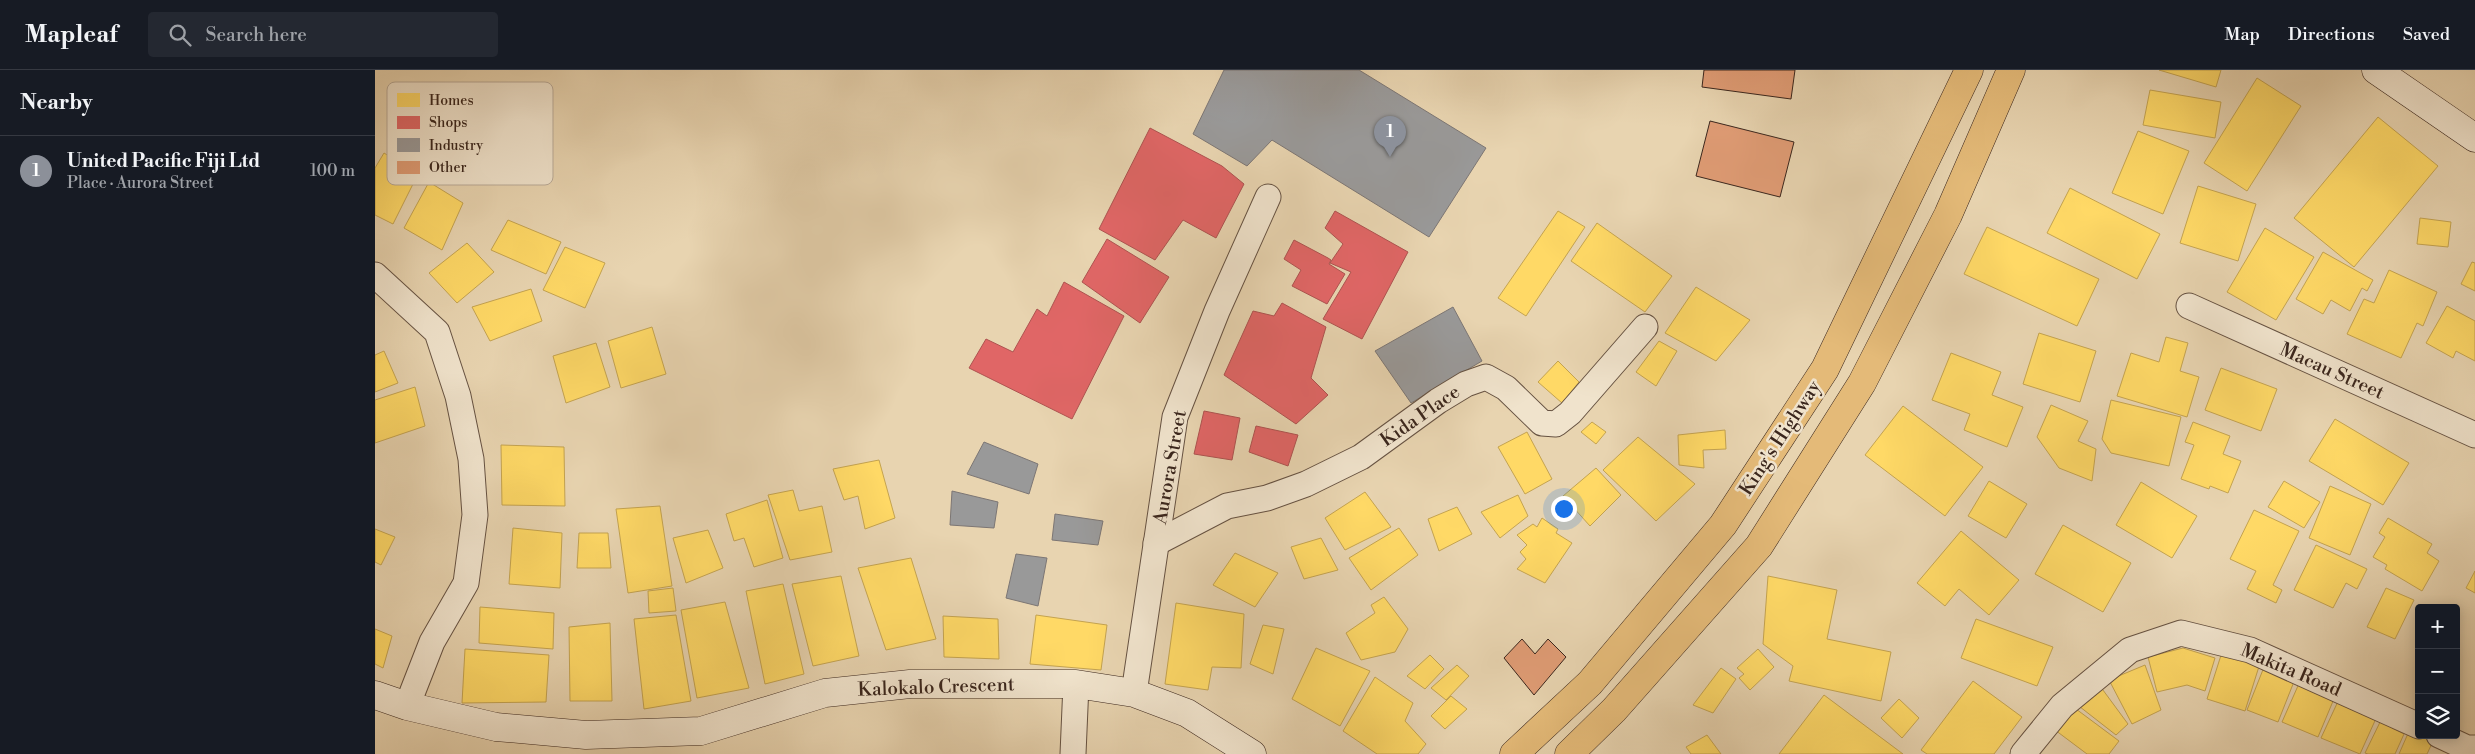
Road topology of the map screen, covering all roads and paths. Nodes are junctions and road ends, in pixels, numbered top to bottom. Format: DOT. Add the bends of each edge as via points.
graph roads {
  1 [pos="1969,70"];
  2 [pos="2011,70"];
  3 [pos="2376,70"];
  4 [pos="2475,138"];
  5 [pos="1269,197"];
  6 [pos="375,275"];
  7 [pos="2189,306"];
  8 [pos="1645,327"];
  9 [pos="2475,435"];
  10 [pos="1156,543"];
  11 [pos="1076,684"];
  12 [pos="1135,693"];
  13 [pos="375,695"];
  14 [pos="407,706"];
  15 [pos="2415,724"];
  16 [pos="2448,739"];
  17 [pos="2475,748"];
  18 [pos="1073,754"];
  19 [pos="1252,754"];
  20 [pos="1514,754"];
  21 [pos="1569,754"];
  22 [pos="2023,754"];
  1 -- 20 [label="highway, King's Highway" via="1825,369 1723,525 1590,683"];
  2 -- 21 [label="highway, King's Highway" via="1948,215 1862,383 1759,546 1614,710"];
  3 -- 4 [label="street"];
  5 -- 10 [label="street, Aurora Street" via="1217,311 1175,417"];
  6 -- 14 [label="street" via="437,332 458,396 471,460 475,506 466,582 432,642"];
  7 -- 9 [label="street, Macau Street"];
  8 -- 10 [label="street, Kida Place" via="1570,413 1556,424 1542,423 1506,388 1486,377 1466,384 1438,401 1361,457 1306,484 1267,498 1227,506"];
  10 -- 12 [label="street, Aurora Street"];
  11 -- 12 [label="street, Kalokalo Crescent"];
  11 -- 14 [label="street, Kalokalo Crescent" via="910,684 825,693 701,731 586,735 496,727"];
  11 -- 18 [label="street"];
  12 -- 19 [label="street, Kalokalo Crescent" via="1187,714"];
  13 -- 14 [label="street, Kalokalo Crescent"];
  15 -- 22 [label="street, Makita Road" via="2250,650 2181,633 2130,650 2062,706"];
  16 -- 17 [label="street"];
}
